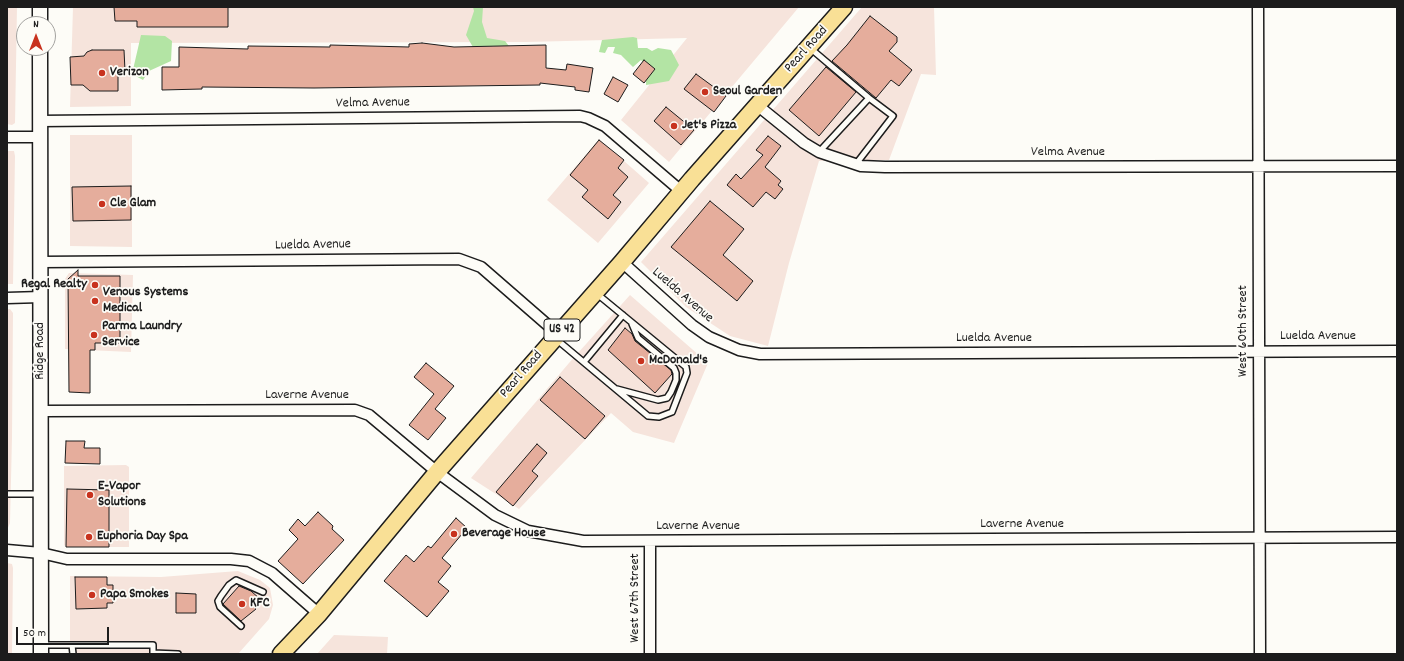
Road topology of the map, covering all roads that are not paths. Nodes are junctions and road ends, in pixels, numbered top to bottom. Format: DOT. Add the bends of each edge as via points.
graph roads {
  1 [pos="844,7"];
  2 [pos="1258,7"];
  3 [pos="809,47"];
  4 [pos="40,56"];
  5 [pos="869,98"];
  6 [pos="757,105"];
  7 [pos="40,121"];
  8 [pos="7,137"];
  9 [pos="40,137"];
  10 [pos="819,152"];
  11 [pos="856,164"];
  12 [pos="1257,166"];
  13 [pos="1397,166"];
  14 [pos="681,191"];
  15 [pos="41,262"];
  16 [pos="622,262"];
  17 [pos="595,292"];
  18 [pos="41,297"];
  19 [pos="7,298"];
  20 [pos="623,315"];
  21 [pos="632,322"];
  22 [pos="557,336"];
  23 [pos="1258,351"];
  24 [pos="1397,351"];
  25 [pos="584,362"];
  26 [pos="614,388"];
  27 [pos="41,410"];
  28 [pos="437,472"];
  29 [pos="7,494"];
  30 [pos="41,494"];
  31 [pos="1258,537"];
  32 [pos="1397,537"];
  33 [pos="650,542"];
  34 [pos="7,550"];
  35 [pos="41,553"];
  36 [pos="263,592"];
  37 [pos="319,614"];
  38 [pos="241,626"];
  39 [pos="72,645"];
  40 [pos="41,650"];
  41 [pos="153,653"];
  42 [pos="72,654"];
  43 [pos="178,654"];
  44 [pos="281,654"];
  45 [pos="650,654"];
  46 [pos="1260,654"];
  1 -- 3 [label="main road, Pearl Road / US 42"];
  2 -- 12 [label="street, West 60th Street"];
  3 -- 5 [label="lane"];
  3 -- 6 [label="main road, Pearl Road / US 42"];
  4 -- 7 [label="main road, Ridge Road"];
  5 -- 10 [label="lane"];
  5 -- 11 [label="lane" via="893,116"];
  6 -- 10 [label="street, Velma Avenue"];
  6 -- 14 [label="main road, Pearl Road / US 42"];
  7 -- 9 [label="main road, Ridge Road"];
  7 -- 14 [label="street, Velma Avenue" via="580,116 605,126"];
  8 -- 9 [label="street"];
  9 -- 15 [label="main road, Ridge Road"];
  10 -- 11 [label="street, Velma Avenue"];
  11 -- 12 [label="street, Velma Avenue" via="885,168"];
  12 -- 13 [label="street, Velma Avenue"];
  12 -- 23 [label="street, West 60th Street"];
  14 -- 16 [label="main road, Pearl Road / US 42"];
  15 -- 18 [label="main road, Ridge Road"];
  15 -- 22 [label="street, Luelda Avenue" via="459,259 481,267"];
  16 -- 17 [label="main road, Pearl Road / US 42"];
  16 -- 23 [label="street, Luelda Avenue" via="692,325 709,337 754,354"];
  17 -- 20 [label="lane"];
  17 -- 22 [label="main road, Pearl Road / US 42"];
  18 -- 19 [label="street"];
  18 -- 27 [label="main road, Ridge Road"];
  20 -- 21 [label="lane"];
  20 -- 25 [label="lane"];
  21 -- 26 [label="lane" via="638,338 674,368 676,380 667,398 658,400"];
  21 -- 26 [label="lane" via="682,363 687,373 672,412 660,418 648,416"];
  22 -- 25 [label="lane"];
  22 -- 28 [label="main road, Pearl Road / US 42"];
  23 -- 24 [label="street, Luelda Avenue"];
  23 -- 31 [label="street, West 60th Street"];
  25 -- 26 [label="lane"];
  27 -- 28 [label="street, Laverne Avenue" via="350,409 369,415"];
  27 -- 30 [label="main road, Ridge Road"];
  28 -- 33 [label="street, Laverne Avenue" via="495,515 528,531 584,541"];
  28 -- 37 [label="main road, Pearl Road / US 42"];
  29 -- 30 [label="lane"];
  30 -- 35 [label="main road, Ridge Road"];
  31 -- 32 [label="street, Laverne Avenue"];
  31 -- 33 [label="street, Laverne Avenue"];
  31 -- 46 [label="street, West 60th Street"];
  33 -- 45 [label="street, West 67th Street"];
  34 -- 35 [label="street"];
  35 -- 37 [label="street" via="68,559 249,561 272,573"];
  35 -- 40 [label="main road, Ridge Road"];
  36 -- 38 [label="lane" via="236,580 220,596 220,607"];
  37 -- 44 [label="main road, Pearl Road / US 42"];
  39 -- 40 [label="lane"];
  39 -- 41 [label="lane" via="153,645"];
  39 -- 42 [label="lane"];
  41 -- 43 [label="lane"];
}
